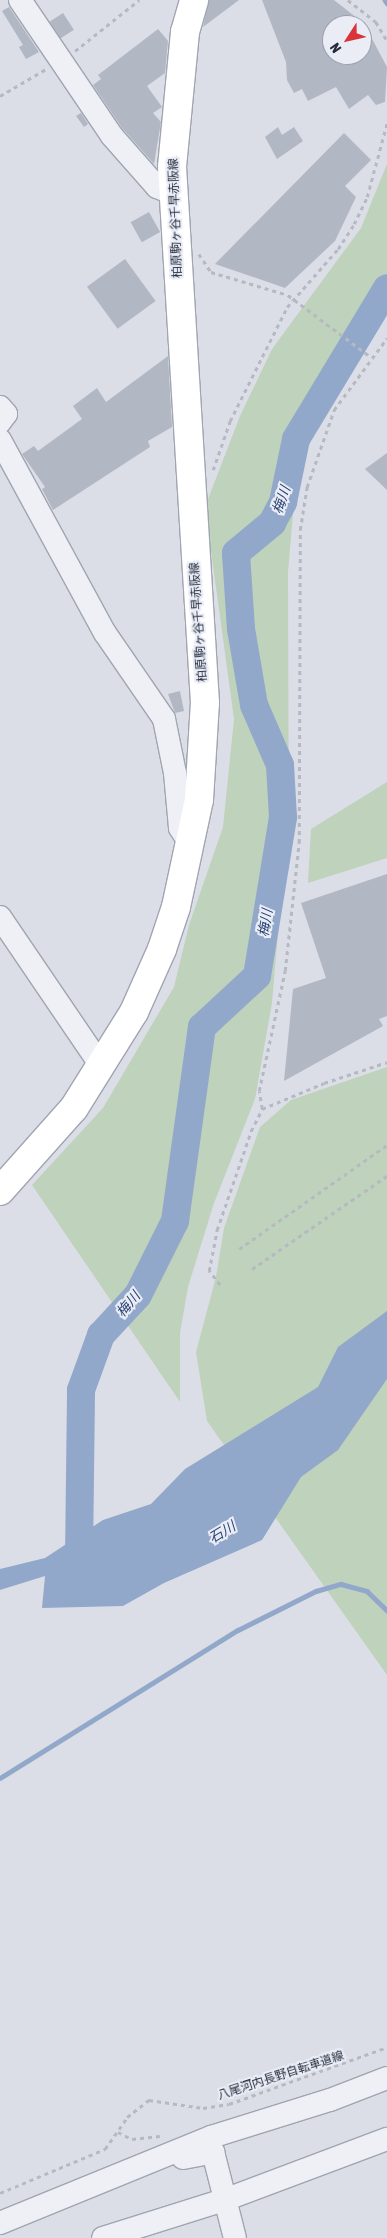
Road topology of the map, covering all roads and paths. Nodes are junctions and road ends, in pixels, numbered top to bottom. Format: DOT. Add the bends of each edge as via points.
graph roads {
  1 [pos="20,0"];
  2 [pos="194,0"];
  3 [pos="348,0"];
  4 [pos="385,34"];
  5 [pos="387,40"];
  6 [pos="387,124"];
  7 [pos="174,194"];
  8 [pos="197,250"];
  9 [pos="294,299"];
  10 [pos="387,338"];
  11 [pos="372,358"];
  12 [pos="0,406"];
  13 [pos="0,422"];
  14 [pos="0,440"];
  15 [pos="211,477"];
  16 [pos="191,845"];
  17 [pos="0,917"];
  18 [pos="387,1062"];
  19 [pos="102,1067"];
  20 [pos="262,1109"];
  21 [pos="387,1145"];
  22 [pos="387,1176"];
  23 [pos="0,1191"];
  24 [pos="239,1249"];
  25 [pos="252,1269"];
  26 [pos="220,1285"];
  27 [pos="387,2047"];
  28 [pos="387,2078"];
  29 [pos="387,2139"];
  30 [pos="162,2158"];
  31 [pos="0,2193"];
  32 [pos="227,2199"];
  33 [pos="0,2223"];
  34 [pos="103,2238"];
  35 [pos="235,2238"];
  1 -- 7 [label="street" via="112,136 157,187"];
  2 -- 7 [label="main road, 柏原駒ヶ谷千早赤阪線" via="185,32 172,167"];
  3 -- 4 [label="path" via="376,22"];
  4 -- 5 [label="path"];
  6 -- 9 [label="path" via="370,188 354,224 338,249"];
  7 -- 16 [label="main road, 柏原駒ヶ谷千早赤阪線" via="205,702 202,775"];
  8 -- 9 [label="path" via="211,272"];
  9 -- 11 [label="path"];
  9 -- 15 [label="path" via="255,366 230,421"];
  10 -- 11 [label="path"];
  11 -- 20 [label="path" via="334,410 307,487 300,530 299,843 285,971 259,1091"];
  12 -- 13 [label="street" via="6,414"];
  14 -- 16 [label="street" via="105,633 164,719 175,773 180,828"];
  16 -- 19 [label="main road, 柏原駒ヶ谷千早赤阪線" via="162,949 134,1012"];
  17 -- 19 [label="street"];
  18 -- 20 [label="path" via="315,1086"];
  19 -- 23 [label="main road, 柏原駒ヶ谷千早赤阪線" via="49,1139"];
  20 -- 26 [label="path" via="251,1131 217,1230 209,1271"];
  21 -- 24 [label="path"];
  22 -- 25 [label="path"];
  27 -- 31 [label="path, 八尾河内長野自転車道線" via="229,2104 204,2108 149,2100 126,2117 105,2149"];
  28 -- 30 [label="street" via="330,2100 216,2136"];
  29 -- 32 [label="street"];
  30 -- 32 [label="street" via="186,2158 212,2152"];
  30 -- 33 [label="street"];
  32 -- 34 [label="street"];
  32 -- 35 [label="street"];
}
